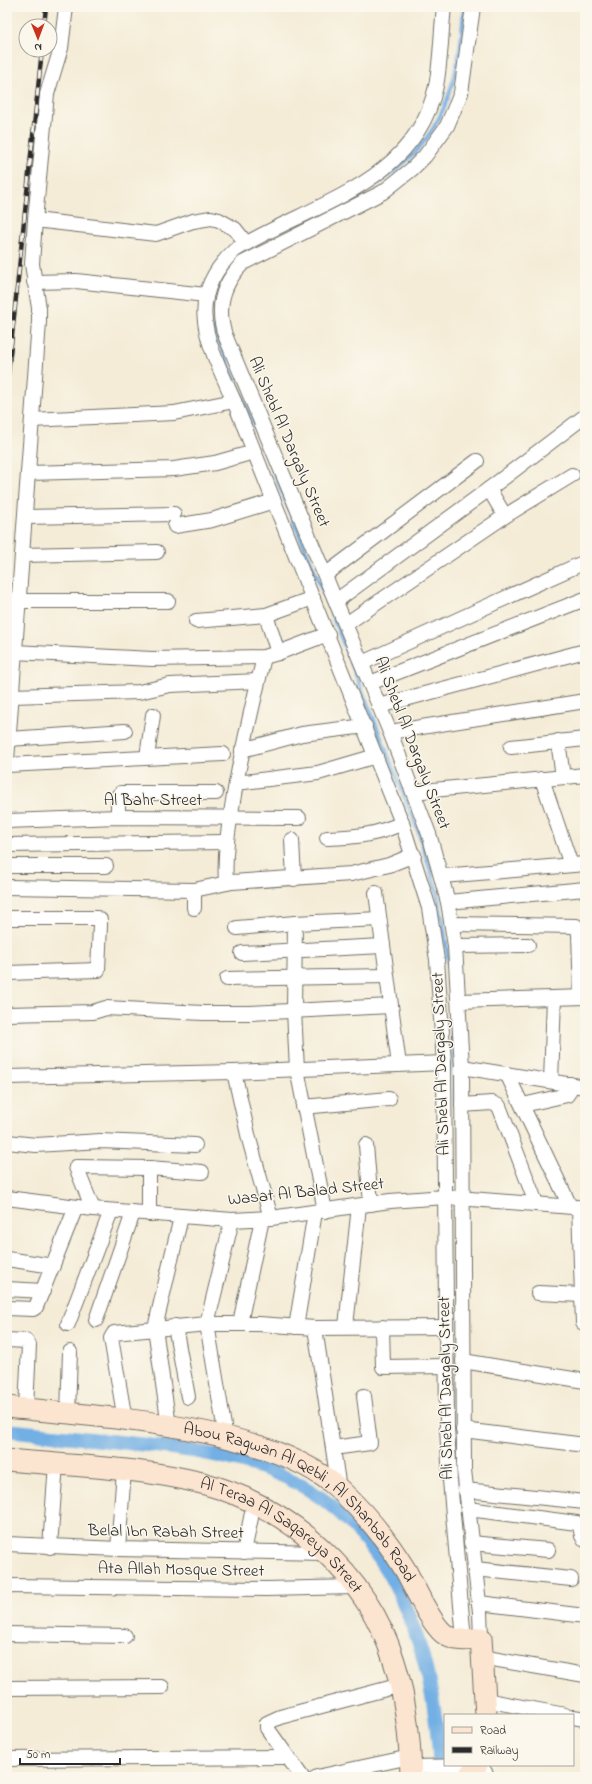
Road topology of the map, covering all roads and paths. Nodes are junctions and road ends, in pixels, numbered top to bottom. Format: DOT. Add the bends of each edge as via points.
graph roads {
  1 [pos="66,7"];
  2 [pos="444,7"];
  3 [pos="473,7"];
  4 [pos="35,220"];
  5 [pos="246,243"];
  6 [pos="34,282"];
  7 [pos="206,296"];
  8 [pos="234,401"];
  9 [pos="585,416"];
  10 [pos="32,420"];
  11 [pos="254,452"];
  12 [pos="477,461"];
  13 [pos="28,473"];
  14 [pos="572,475"];
  15 [pos="489,489"];
  16 [pos="274,501"];
  17 [pos="505,516"];
  18 [pos="25,517"];
  19 [pos="157,552"];
  20 [pos="22,555"];
  21 [pos="585,562"];
  22 [pos="325,574"];
  23 [pos="313,598"];
  24 [pos="585,599"];
  25 [pos="19,601"];
  26 [pos="168,601"];
  27 [pos="336,601"];
  28 [pos="266,615"];
  29 [pos="196,621"];
  30 [pos="346,624"];
  31 [pos="328,634"];
  32 [pos="585,651"];
  33 [pos="14,652"];
  34 [pos="278,654"];
  35 [pos="264,657"];
  36 [pos="362,663"];
  37 [pos="258,681"];
  38 [pos="370,683"];
  39 [pos="12,696"];
  40 [pos="585,701"];
  41 [pos="379,706"];
  42 [pos="153,715"];
  43 [pos="365,726"];
  44 [pos="125,731"];
  45 [pos="390,732"];
  46 [pos="9,739"];
  47 [pos="585,739"];
  48 [pos="558,741"];
  49 [pos="511,747"];
  50 [pos="242,750"];
  51 [pos="223,754"];
  52 [pos="376,756"];
  53 [pos="147,757"];
  54 [pos="7,760"];
  55 [pos="7,765"];
  56 [pos="585,775"];
  57 [pos="563,777"];
  58 [pos="542,779"];
  59 [pos="236,783"];
  60 [pos="413,792"];
  61 [pos="216,793"];
  62 [pos="118,817"];
  63 [pos="299,818"];
  64 [pos="230,819"];
  65 [pos="7,821"];
  66 [pos="402,823"];
  67 [pos="327,838"];
  68 [pos="292,840"];
  69 [pos="226,842"];
  70 [pos="7,845"];
  71 [pos="414,855"];
  72 [pos="578,864"];
  73 [pos="7,866"];
  74 [pos="106,866"];
  75 [pos="442,876"];
  76 [pos="294,879"];
  77 [pos="226,883"];
  78 [pos="7,887"];
  79 [pos="585,889"];
  80 [pos="194,890"];
  81 [pos="376,893"];
  82 [pos="448,902"];
  83 [pos="194,908"];
  84 [pos="7,918"];
  85 [pos="379,919"];
  86 [pos="295,923"];
  87 [pos="452,924"];
  88 [pos="237,928"];
  89 [pos="579,931"];
  90 [pos="528,945"];
  91 [pos="383,946"];
  92 [pos="455,946"];
  93 [pos="294,951"];
  94 [pos="242,953"];
  95 [pos="582,953"];
  96 [pos="7,973"];
  97 [pos="387,976"];
  98 [pos="294,978"];
  99 [pos="227,979"];
  100 [pos="583,997"];
  101 [pos="554,998"];
  102 [pos="459,1001"];
  103 [pos="391,1006"];
  104 [pos="294,1011"];
  105 [pos="7,1014"];
  106 [pos="444,1063"];
  107 [pos="399,1065"];
  108 [pos="462,1067"];
  109 [pos="297,1069"];
  110 [pos="234,1072"];
  111 [pos="507,1074"];
  112 [pos="7,1077"];
  113 [pos="551,1081"];
  114 [pos="570,1084"];
  115 [pos="585,1087"];
  116 [pos="389,1099"];
  117 [pos="462,1105"];
  118 [pos="522,1105"];
  119 [pos="303,1107"];
  120 [pos="7,1142"];
  121 [pos="195,1145"];
  122 [pos="366,1145"];
  123 [pos="149,1168"];
  124 [pos="202,1172"];
  125 [pos="445,1197"];
  126 [pos="462,1197"];
  127 [pos="7,1198"];
  128 [pos="536,1203"];
  129 [pos="365,1205"];
  130 [pos="76,1207"];
  131 [pos="578,1207"];
  132 [pos="93,1209"];
  133 [pos="111,1211"];
  134 [pos="320,1211"];
  135 [pos="133,1213"];
  136 [pos="149,1214"];
  137 [pos="181,1217"];
  138 [pos="267,1218"];
  139 [pos="232,1220"];
  140 [pos="7,1258"];
  141 [pos="53,1266"];
  142 [pos="7,1288"];
  143 [pos="43,1290"];
  144 [pos="538,1293"];
  145 [pos="582,1295"];
  146 [pos="13,1308"];
  147 [pos="583,1317"];
  148 [pos="96,1320"];
  149 [pos="240,1323"];
  150 [pos="68,1324"];
  151 [pos="207,1324"];
  152 [pos="175,1326"];
  153 [pos="346,1326"];
  154 [pos="382,1326"];
  155 [pos="296,1327"];
  156 [pos="446,1327"];
  157 [pos="155,1328"];
  158 [pos="315,1328"];
  159 [pos="7,1340"];
  160 [pos="70,1352"];
  161 [pos="463,1361"];
  162 [pos="446,1366"];
  163 [pos="585,1381"];
  164 [pos="364,1396"];
  165 [pos="188,1397"];
  166 [pos="16,1408"];
  167 [pos="68,1414"];
  168 [pos="125,1420"];
  169 [pos="169,1426"];
  170 [pos="463,1430"];
  171 [pos="226,1438"];
  172 [pos="585,1445"];
  173 [pos="333,1448"];
  174 [pos="7,1460"];
  175 [pos="56,1464"];
  176 [pos="124,1471"];
  177 [pos="339,1489"];
  178 [pos="466,1490"];
  179 [pos="585,1502"];
  180 [pos="254,1503"];
  181 [pos="468,1509"];
  182 [pos="585,1540"];
  183 [pos="471,1543"];
  184 [pos="7,1544"];
  185 [pos="50,1547"];
  186 [pos="118,1549"];
  187 [pos="548,1550"];
  188 [pos="244,1552"];
  189 [pos="325,1553"];
  190 [pos="475,1568"];
  191 [pos="571,1579"];
  192 [pos="7,1586"];
  193 [pos="355,1587"];
  194 [pos="479,1603"];
  195 [pos="585,1616"];
  196 [pos="7,1634"];
  197 [pos="125,1636"];
  198 [pos="475,1645"];
  199 [pos="585,1676"];
  200 [pos="401,1686"];
  201 [pos="162,1687"];
  202 [pos="7,1688"];
  203 [pos="485,1707"];
  204 [pos="555,1714"];
  205 [pos="574,1717"];
  206 [pos="585,1719"];
  207 [pos="286,1757"];
  208 [pos="7,1759"];
  209 [pos="413,1767"];
  210 [pos="477,1771"];
  211 [pos="302,1777"];
  212 [pos="317,1777"];
  1 -- 4 [label="street" via="61,48 47,94"];
  2 -- 5 [label="street, Ali Shebl Al Dargaly Street" via="436,86 420,127 403,151 382,171 357,188"];
  3 -- 22 [label="street, Ali Shebl Al Dargaly Street" via="461,93 446,126 425,156 383,192 251,258 236,270 222,296 220,316 225,335"];
  4 -- 5 [label="street" via="156,234 210,218 228,224"];
  4 -- 6 [label="street" via="32,264"];
  5 -- 7 [label="street, Ali Shebl Al Dargaly Street" via="235,250 220,266"];
  6 -- 7 [label="street" via="76,281"];
  6 -- 10 [label="street" via="39,322"];
  7 -- 8 [label="street, Ali Shebl Al Dargaly Street" via="204,317 207,339"];
  8 -- 10 [label="street" via="174,413"];
  8 -- 11 [label="street, Ali Shebl Al Dargaly Street"];
  9 -- 15 [label="street"];
  10 -- 13 [label="street"];
  11 -- 13 [label="street" via="215,463 174,470"];
  11 -- 16 [label="street, Ali Shebl Al Dargaly Street"];
  12 -- 22 [label="street"];
  13 -- 18 [label="street"];
  14 -- 17 [label="street"];
  15 -- 17 [label="street"];
  15 -- 27 [label="street"];
  16 -- 18 [label="street" via="212,520"];
  16 -- 23 [label="street, Ali Shebl Al Dargaly Street"];
  17 -- 30 [label="street"];
  18 -- 20 [label="street"];
  19 -- 20 [label="street"];
  20 -- 25 [label="street"];
  21 -- 36 [label="street"];
  22 -- 27 [label="street, Ali Shebl Al Dargaly Street"];
  23 -- 28 [label="street"];
  23 -- 31 [label="street, Ali Shebl Al Dargaly Street"];
  24 -- 38 [label="street"];
  25 -- 26 [label="street"];
  25 -- 33 [label="street"];
  27 -- 30 [label="street, Ali Shebl Al Dargaly Street"];
  28 -- 29 [label="street"];
  28 -- 34 [label="street"];
  30 -- 36 [label="street, Ali Shebl Al Dargaly Street"];
  31 -- 34 [label="street"];
  31 -- 43 [label="street, Ali Shebl Al Dargaly Street"];
  32 -- 41 [label="street"];
  33 -- 35 [label="street" via="152,659"];
  33 -- 39 [label="street"];
  34 -- 35 [label="street"];
  35 -- 37 [label="street"];
  36 -- 38 [label="street, Ali Shebl Al Dargaly Street"];
  37 -- 39 [label="street" via="170,685 140,692"];
  37 -- 50 [label="street"];
  38 -- 41 [label="street, Ali Shebl Al Dargaly Street"];
  39 -- 46 [label="street"];
  40 -- 45 [label="street"];
  41 -- 45 [label="street, Ali Shebl Al Dargaly Street"];
  42 -- 53 [label="street"];
  43 -- 50 [label="street" via="302,734"];
  43 -- 52 [label="street, Ali Shebl Al Dargaly Street"];
  44 -- 46 [label="street"];
  45 -- 60 [label="street, Ali Shebl Al Dargaly Street"];
  46 -- 54 [label="street"];
  47 -- 48 [label="street"];
  48 -- 49 [label="street"];
  48 -- 57 [label="street"];
  50 -- 59 [label="street"];
  51 -- 53 [label="street"];
  52 -- 59 [label="street" via="318,773"];
  52 -- 66 [label="street, Ali Shebl Al Dargaly Street"];
  53 -- 55 [label="street"];
  56 -- 57 [label="street"];
  57 -- 58 [label="street"];
  58 -- 60 [label="street"];
  58 -- 72 [label="street"];
  59 -- 64 [label="street"];
  60 -- 75 [label="street, Ali Shebl Al Dargaly Street"];
  61 -- 62 [label="street" via="120,794"];
  62 -- 64 [label="street, Al Bahr Street"];
  62 -- 65 [label="street, Al Bahr Street"];
  63 -- 64 [label="street, Al Bahr Street"];
  64 -- 69 [label="street"];
  66 -- 67 [label="street" via="366,836"];
  66 -- 71 [label="street, Ali Shebl Al Dargaly Street"];
  68 -- 76 [label="street"];
  69 -- 70 [label="street"];
  69 -- 77 [label="street"];
  71 -- 76 [label="street" via="351,874"];
  71 -- 106 [label="street, Ali Shebl Al Dargaly Street" via="434,934"];
  72 -- 75 [label="street"];
  73 -- 74 [label="street"];
  75 -- 82 [label="street, Ali Shebl Al Dargaly Street"];
  76 -- 77 [label="street"];
  77 -- 80 [label="street"];
  78 -- 80 [label="street"];
  79 -- 82 [label="street"];
  80 -- 83 [label="street"];
  81 -- 85 [label="street"];
  82 -- 87 [label="street, Ali Shebl Al Dargaly Street"];
  84 -- 96 [label="street" via="97,918 100,925 98,970"];
  85 -- 86 [label="street"];
  85 -- 91 [label="street"];
  86 -- 88 [label="street"];
  86 -- 93 [label="street"];
  87 -- 89 [label="street"];
  87 -- 92 [label="street, Ali Shebl Al Dargaly Street"];
  89 -- 95 [label="street"];
  90 -- 92 [label="street"];
  91 -- 93 [label="street"];
  91 -- 97 [label="street"];
  92 -- 102 [label="street, Ali Shebl Al Dargaly Street"];
  93 -- 94 [label="street"];
  93 -- 98 [label="street"];
  95 -- 100 [label="street"];
  97 -- 98 [label="street"];
  97 -- 103 [label="street"];
  98 -- 99 [label="street"];
  98 -- 104 [label="street"];
  100 -- 101 [label="street"];
  101 -- 102 [label="street"];
  101 -- 113 [label="street"];
  102 -- 108 [label="street, Ali Shebl Al Dargaly Street"];
  103 -- 104 [label="street"];
  103 -- 107 [label="street"];
  104 -- 105 [label="street" via="203,1013 103,1008 94,1012"];
  104 -- 109 [label="street"];
  106 -- 107 [label="street"];
  106 -- 125 [label="street, Ali Shebl Al Dargaly Street"];
  107 -- 109 [label="street"];
  108 -- 111 [label="street"];
  108 -- 117 [label="street, Ali Shebl Al Dargaly Street"];
  109 -- 110 [label="street"];
  109 -- 119 [label="street"];
  110 -- 112 [label="street"];
  110 -- 138 [label="street"];
  111 -- 113 [label="street"];
  111 -- 118 [label="street"];
  113 -- 114 [label="street"];
  114 -- 115 [label="street"];
  114 -- 118 [label="street" via="567,1095"];
  116 -- 119 [label="street"];
  117 -- 126 [label="street, Ali Shebl Al Dargaly Street"];
  117 -- 128 [label="street" via="492,1103 499,1106"];
  118 -- 131 [label="street"];
  119 -- 134 [label="street"];
  120 -- 121 [label="street" via="36,1145 100,1141"];
  122 -- 129 [label="street"];
  123 -- 124 [label="street"];
  123 -- 132 [label="street" via="75,1167"];
  123 -- 136 [label="street"];
  125 -- 126 [label="street, Wasat Al Balad Street"];
  125 -- 129 [label="street, Wasat Al Balad Street"];
  125 -- 156 [label="street, Ali Shebl Al Dargaly Street"];
  126 -- 128 [label="street, Wasat Al Balad Street"];
  126 -- 161 [label="street, Ali Shebl Al Dargaly Street"];
  127 -- 130 [label="street, Wasat Al Balad Street"];
  128 -- 131 [label="street, Wasat Al Balad Street"];
  129 -- 134 [label="street, Wasat Al Balad Street"];
  129 -- 153 [label="street"];
  130 -- 132 [label="street, Wasat Al Balad Street"];
  130 -- 141 [label="street"];
  131 -- 145 [label="street"];
  132 -- 133 [label="street, Wasat Al Balad Street"];
  133 -- 135 [label="street, Wasat Al Balad Street"];
  133 -- 150 [label="street"];
  134 -- 138 [label="street, Wasat Al Balad Street"];
  134 -- 155 [label="street"];
  135 -- 136 [label="street, Wasat Al Balad Street"];
  135 -- 148 [label="street"];
  136 -- 137 [label="street, Wasat Al Balad Street"];
  137 -- 139 [label="street, Wasat Al Balad Street"];
  137 -- 157 [label="street"];
  138 -- 139 [label="street, Wasat Al Balad Street"];
  138 -- 149 [label="street"];
  139 -- 151 [label="street"];
  140 -- 141 [label="street"];
  141 -- 143 [label="street"];
  142 -- 143 [label="street"];
  143 -- 146 [label="street" via="34,1309"];
  144 -- 145 [label="street"];
  145 -- 147 [label="street"];
  149 -- 151 [label="street"];
  149 -- 155 [label="street"];
  151 -- 152 [label="street"];
  151 -- 171 [label="street"];
  152 -- 157 [label="street"];
  152 -- 165 [label="street"];
  153 -- 154 [label="street"];
  153 -- 158 [label="street"];
  154 -- 156 [label="street"];
  154 -- 162 [label="street" via="383,1367"];
  155 -- 158 [label="street"];
  156 -- 162 [label="street, Ali Shebl Al Dargaly Street"];
  157 -- 168 [label="street" via="114,1333 110,1336"];
  157 -- 169 [label="street"];
  158 -- 173 [label="street"];
  159 -- 166 [label="street" via="23,1341 29,1345"];
  160 -- 167 [label="street"];
  161 -- 163 [label="street"];
  161 -- 170 [label="street, Ali Shebl Al Dargaly Street"];
  162 -- 198 [label="street, Ali Shebl Al Dargaly Street" via="450,1480"];
  164 -- 173 [label="street" via="370,1443"];
  166 -- 167 [label="street, Abou Ragwan Al Qebli , Al Shanbab Road"];
  167 -- 168 [label="street, Abou Ragwan Al Qebli , Al Shanbab Road"];
  168 -- 169 [label="street, Abou Ragwan Al Qebli , Al Shanbab Road"];
  169 -- 171 [label="street, Abou Ragwan Al Qebli , Al Shanbab Road"];
  170 -- 172 [label="street"];
  170 -- 178 [label="street, Ali Shebl Al Dargaly Street"];
  171 -- 177 [label="street, Abou Ragwan Al Qebli , Al Shanbab Road" via="287,1456 323,1476"];
  173 -- 177 [label="street"];
  174 -- 175 [label="street, Al Teraa Al Saqareya Street"];
  175 -- 176 [label="street, Al Teraa Al Saqareya Street"];
  175 -- 185 [label="street"];
  176 -- 180 [label="street, Al Teraa Al Saqareya Street" via="178,1477"];
  176 -- 186 [label="street"];
  177 -- 198 [label="street, Abou Ragwan Al Qebli , Al Shanbab Road" via="359,1509 391,1549 438,1628 452,1638"];
  178 -- 179 [label="street"];
  178 -- 181 [label="street, Ali Shebl Al Dargaly Street"];
  180 -- 188 [label="street"];
  180 -- 189 [label="street, Al Teraa Al Saqareya Street" via="292,1525"];
  181 -- 182 [label="street" via="577,1523"];
  181 -- 183 [label="street, Ali Shebl Al Dargaly Street"];
  183 -- 187 [label="street"];
  183 -- 190 [label="street, Ali Shebl Al Dargaly Street"];
  184 -- 185 [label="street, Belal Ibn Rabah Street"];
  185 -- 186 [label="street, Belal Ibn Rabah Street"];
  186 -- 188 [label="street, Belal Ibn Rabah Street"];
  188 -- 189 [label="street, Belal Ibn Rabah Street"];
  189 -- 193 [label="street, Al Teraa Al Saqareya Street"];
  190 -- 191 [label="street"];
  190 -- 194 [label="street, Ali Shebl Al Dargaly Street"];
  192 -- 193 [label="street, Ata Allah Mosque Street" via="258,1589"];
  193 -- 200 [label="street, Al Teraa Al Saqareya Street" via="384,1634"];
  194 -- 195 [label="street"];
  194 -- 198 [label="street, Ali Shebl Al Dargaly Street"];
  196 -- 197 [label="street"];
  198 -- 199 [label="street"];
  198 -- 203 [label="street"];
  200 -- 207 [label="street" via="268,1722 266,1726"];
  200 -- 209 [label="street, Al Teraa Al Saqareya Street"];
  201 -- 202 [label="street"];
  203 -- 204 [label="street"];
  205 -- 206 [label="street"];
  207 -- 208 [label="street"];
  207 -- 211 [label="street"];
  209 -- 210 [label="street" via="449,1766"];
  209 -- 212 [label="street"];
}
